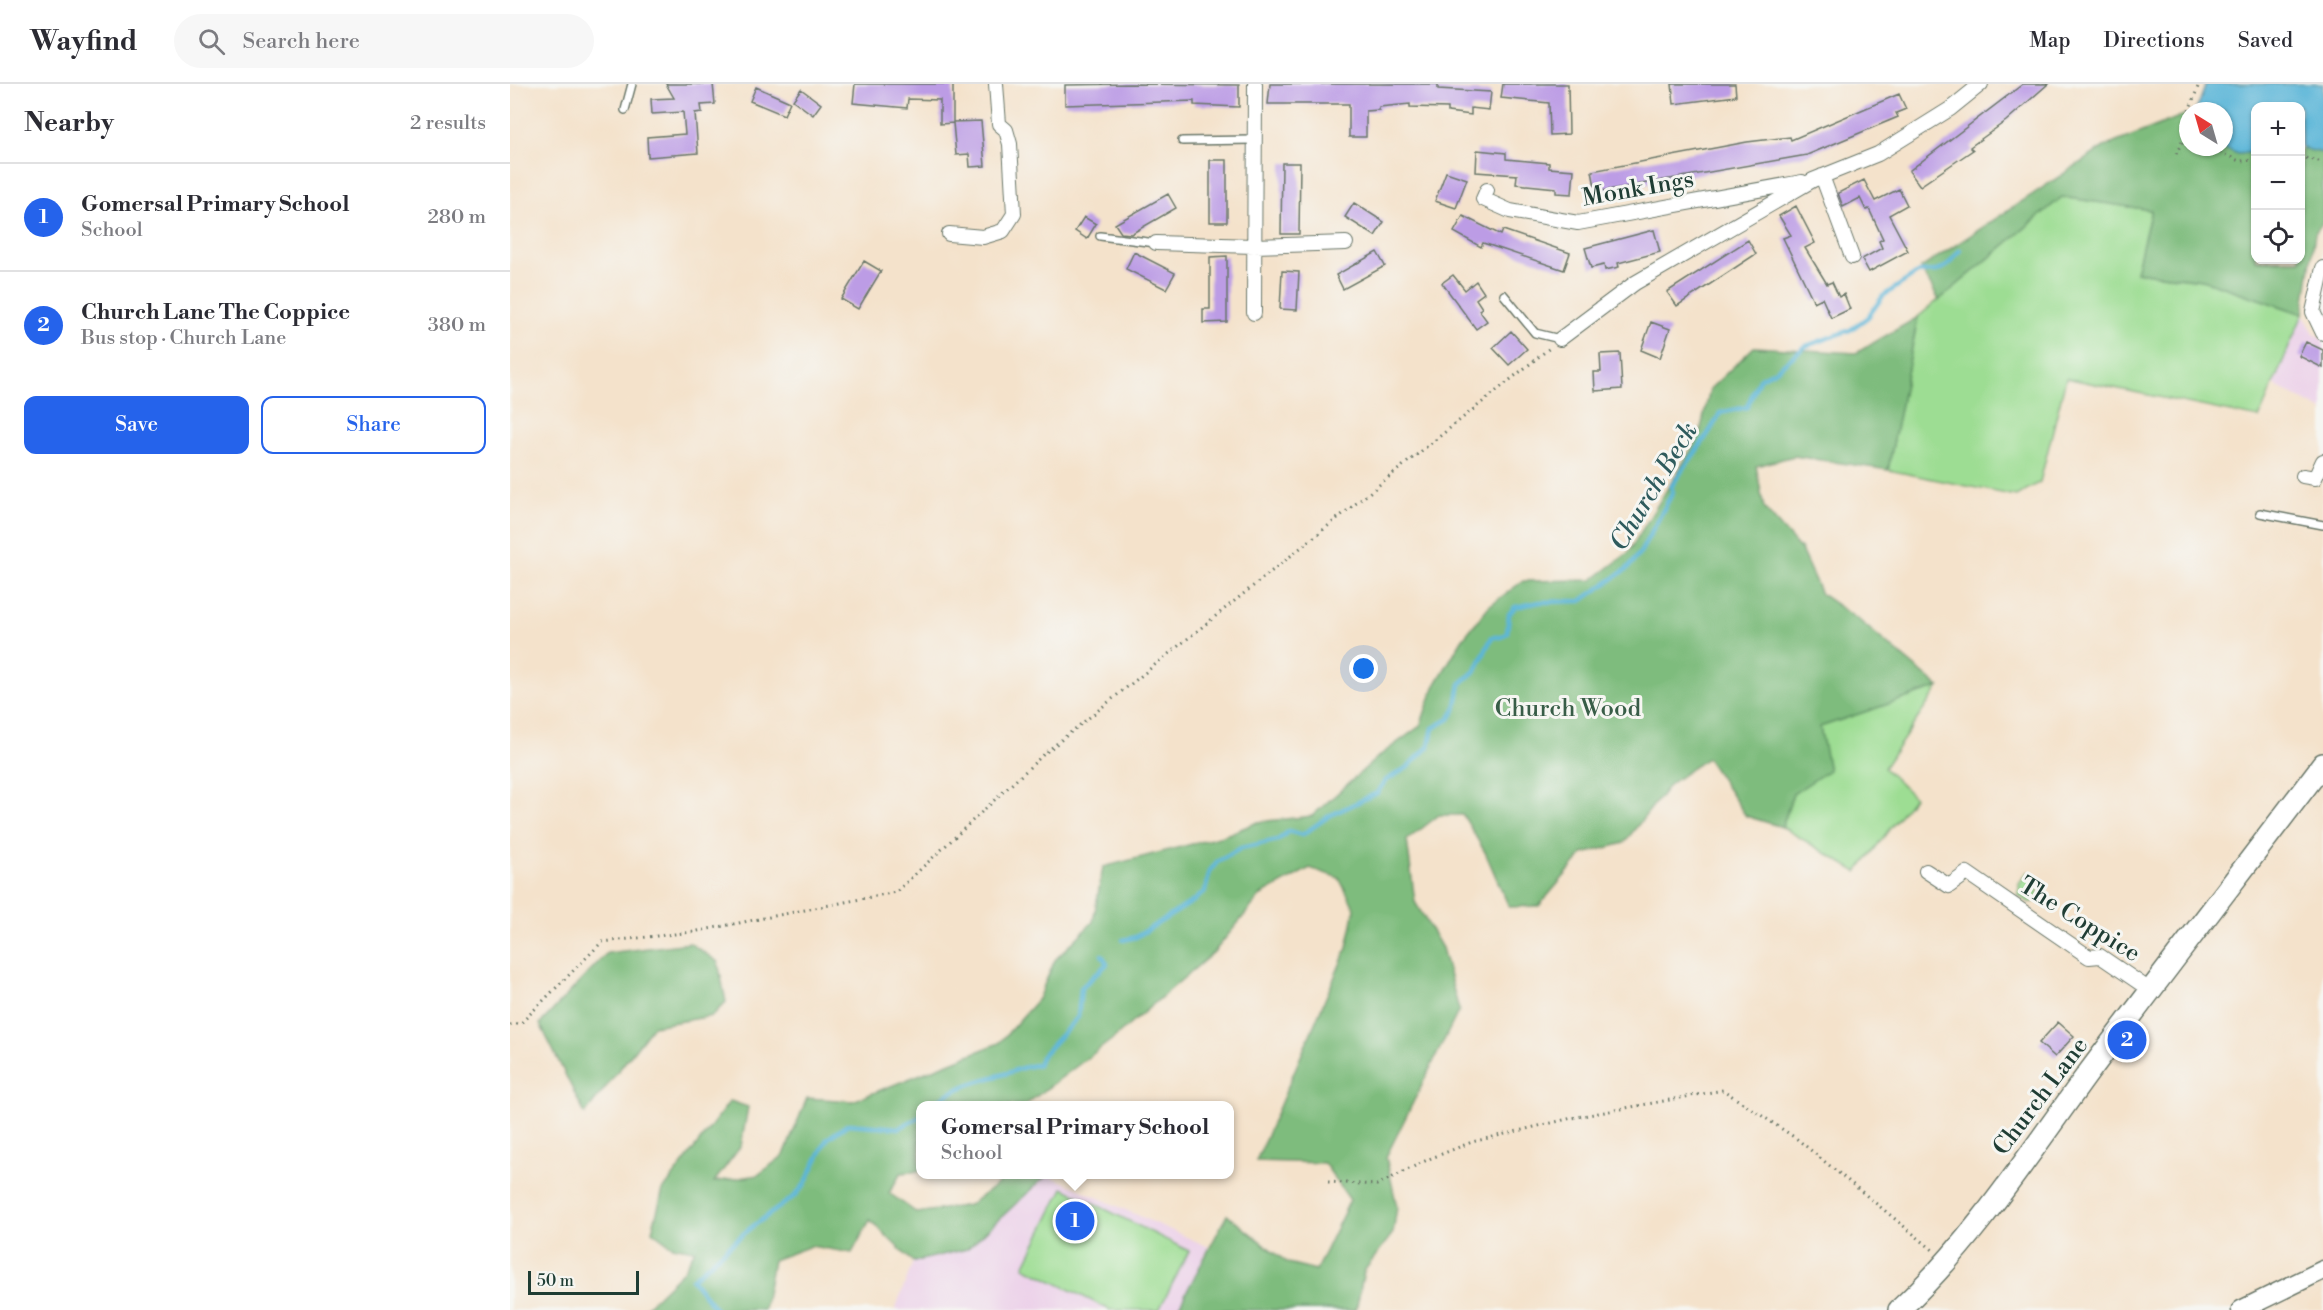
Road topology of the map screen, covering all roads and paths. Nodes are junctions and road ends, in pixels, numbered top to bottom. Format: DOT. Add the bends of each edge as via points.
graph roads {
  1 [pos="632,84"];
  2 [pos="996,84"];
  3 [pos="1255,84"];
  4 [pos="1981,84"];
  5 [pos="2199,84"];
  6 [pos="2192,102"];
  7 [pos="625,110"];
  8 [pos="1254,140"];
  9 [pos="1182,141"];
  10 [pos="2179,149"];
  11 [pos="2176,154"];
  12 [pos="2228,156"];
  13 [pos="2305,158"];
  14 [pos="2251,160"];
  15 [pos="2323,162"];
  16 [pos="1818,178"];
  17 [pos="1482,201"];
  18 [pos="949,234"];
  19 [pos="1100,236"];
  20 [pos="1156,243"];
  21 [pos="1346,243"];
  22 [pos="1254,246"];
  23 [pos="1852,257"];
  24 [pos="2323,268"];
  25 [pos="1504,295"];
  26 [pos="1254,313"];
  27 [pos="2323,333"];
  28 [pos="1560,339"];
  29 [pos="2323,461"];
  30 [pos="2303,476"];
  31 [pos="2260,513"];
  32 [pos="2323,525"];
  33 [pos="2323,764"];
  34 [pos="1926,871"];
  35 [pos="2150,990"];
  36 [pos="510,1024"];
  37 [pos="1328,1182"];
  38 [pos="1946,1261"];
  39 [pos="2323,1270"];
  40 [pos="1899,1310"];
  41 [pos="2241,1310"];
  1 -- 7 [label="lane"];
  2 -- 18 [label="street" via="999,124 1006,130 1010,144 1014,214 1003,231 983,237"];
  3 -- 8 [label="street"];
  4 -- 16 [label="street, Monk Ings" via="1950,109 1878,154"];
  5 -- 6 [label="path"];
  8 -- 9 [label="lane"];
  8 -- 22 [label="street"];
  10 -- 11 [label="path"];
  12 -- 14 [label="path"];
  13 -- 15 [label="path"];
  16 -- 17 [label="street, Monk Ings" via="1578,223 1510,211"];
  16 -- 23 [label="street"];
  16 -- 28 [label="street, Monk Ings" via="1635,283"];
  19 -- 20 [label="lane"];
  20 -- 22 [label="street"];
  21 -- 22 [label="street"];
  22 -- 26 [label="street"];
  24 -- 27 [label="street" via="2313,312"];
  25 -- 28 [label="lane" via="1535,333"];
  28 -- 36 [label="path" via="1046,753 896,892 693,932 602,942 521,1023"];
  29 -- 30 [label="street" via="2315,478"];
  31 -- 32 [label="lane"];
  33 -- 35 [label="main road, Church Lane"];
  34 -- 35 [label="street, The Coppice" via="1949,886 1967,873 2089,957 2100,956"];
  35 -- 38 [label="main road, Church Lane"];
  37 -- 38 [label="path" via="1377,1185 1472,1142 1723,1090 1830,1164"];
  38 -- 40 [label="main road, Church Lane"];
  39 -- 41 [label="main road"];
}
